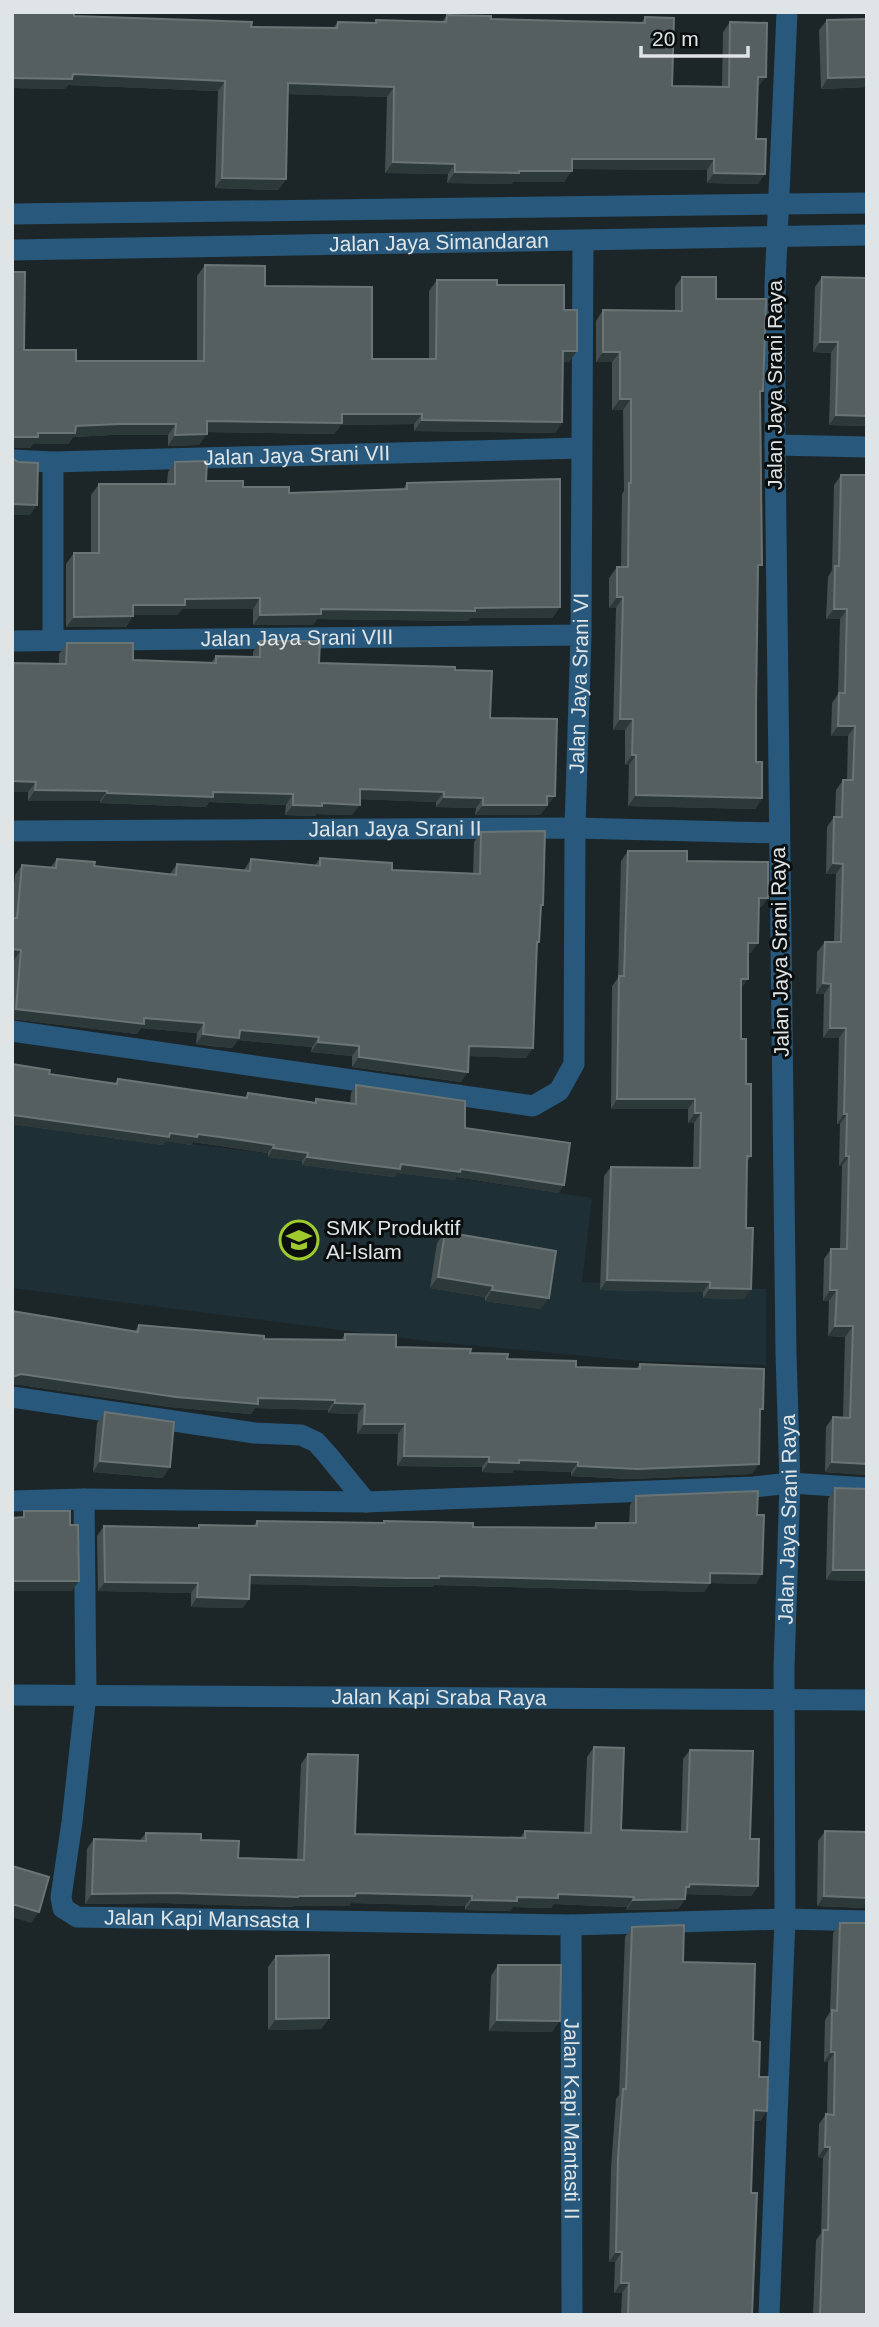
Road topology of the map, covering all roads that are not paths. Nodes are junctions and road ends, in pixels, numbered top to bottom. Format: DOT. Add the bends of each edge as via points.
graph roads {
  1 [pos="788,12"];
  2 [pos="781,202"];
  3 [pos="867,202"];
  4 [pos="12,214"];
  5 [pos="867,235"];
  6 [pos="777,236"];
  7 [pos="583,241"];
  8 [pos="12,250"];
  9 [pos="775,445"];
  10 [pos="867,447"];
  11 [pos="581,448"];
  12 [pos="12,460"];
  13 [pos="53,461"];
  14 [pos="581,635"];
  15 [pos="12,640"];
  16 [pos="53,640"];
  17 [pos="575,828"];
  18 [pos="12,831"];
  19 [pos="778,833"];
  20 [pos="12,1031"];
  21 [pos="12,1397"];
  22 [pos="790,1483"];
  23 [pos="867,1488"];
  24 [pos="84,1499"];
  25 [pos="12,1501"];
  26 [pos="366,1502"];
  27 [pos="86,1694"];
  28 [pos="12,1695"];
  29 [pos="783,1700"];
  30 [pos="867,1700"];
  31 [pos="785,1919"];
  32 [pos="867,1921"];
  33 [pos="571,1925"];
  34 [pos="572,2315"];
  35 [pos="769,2315"];
  1 -- 2 [label="street, Jalan Jaya Srani Raya"];
  2 -- 3 [label="street, Jalan Jaya Simandaran"];
  2 -- 4 [label="street, Jalan Jaya Simandaran"];
  2 -- 6 [label="street, Jalan Jaya Srani Raya"];
  5 -- 6 [label="street, Jalan Jaya Simandaran"];
  6 -- 7 [label="street, Jalan Jaya Simandaran"];
  6 -- 9 [label="street, Jalan Jaya Srani Raya"];
  7 -- 8 [label="street, Jalan Jaya Simandaran"];
  7 -- 11 [label="street, Jalan Jaya Srani VI"];
  9 -- 10 [label="street"];
  9 -- 19 [label="street, Jalan Jaya Srani Raya"];
  11 -- 13 [label="street, Jalan Jaya Srani VII"];
  11 -- 14 [label="street, Jalan Jaya Srani VI"];
  12 -- 13 [label="street, Jalan Jaya Srani VII"];
  13 -- 16 [label="street"];
  14 -- 16 [label="street, Jalan Jaya Srani VIII"];
  14 -- 17 [label="street, Jalan Jaya Srani VI"];
  15 -- 16 [label="street, Jalan Jaya Srani VIII"];
  17 -- 18 [label="street, Jalan Jaya Srani II"];
  17 -- 19 [label="street, Jalan Jaya Srani II"];
  17 -- 20 [label="street, Jalan Jaya Srani VI" via="574,1064 559,1091 533,1106"];
  19 -- 22 [label="street, Jalan Jaya Srani Raya"];
  21 -- 26 [label="street" via="255,1433 301,1435 316,1442"];
  22 -- 23 [label="street"];
  22 -- 26 [label="street"];
  22 -- 29 [label="street, Jalan Jaya Srani Raya"];
  24 -- 25 [label="street"];
  24 -- 26 [label="street"];
  24 -- 27 [label="street, Jalan Kapi Mansasta I"];
  27 -- 28 [label="street, Jalan Kapi Sraba Raya"];
  27 -- 29 [label="street, Jalan Kapi Sraba Raya"];
  27 -- 33 [label="street, Jalan Kapi Mansasta I" via="61,1897 63,1908 77,1917"];
  29 -- 30 [label="street, Jalan Kapi Sraba Raya"];
  29 -- 31 [label="street, Jalan Jaya Srani Raya"];
  31 -- 32 [label="street, Jalan Kapi Mansasta I"];
  31 -- 33 [label="street, Jalan Kapi Mansasta I"];
  31 -- 35 [label="street, Jalan Jaya Srani Raya"];
  33 -- 34 [label="street, Jalan Kapi Mantasti II"];
}
